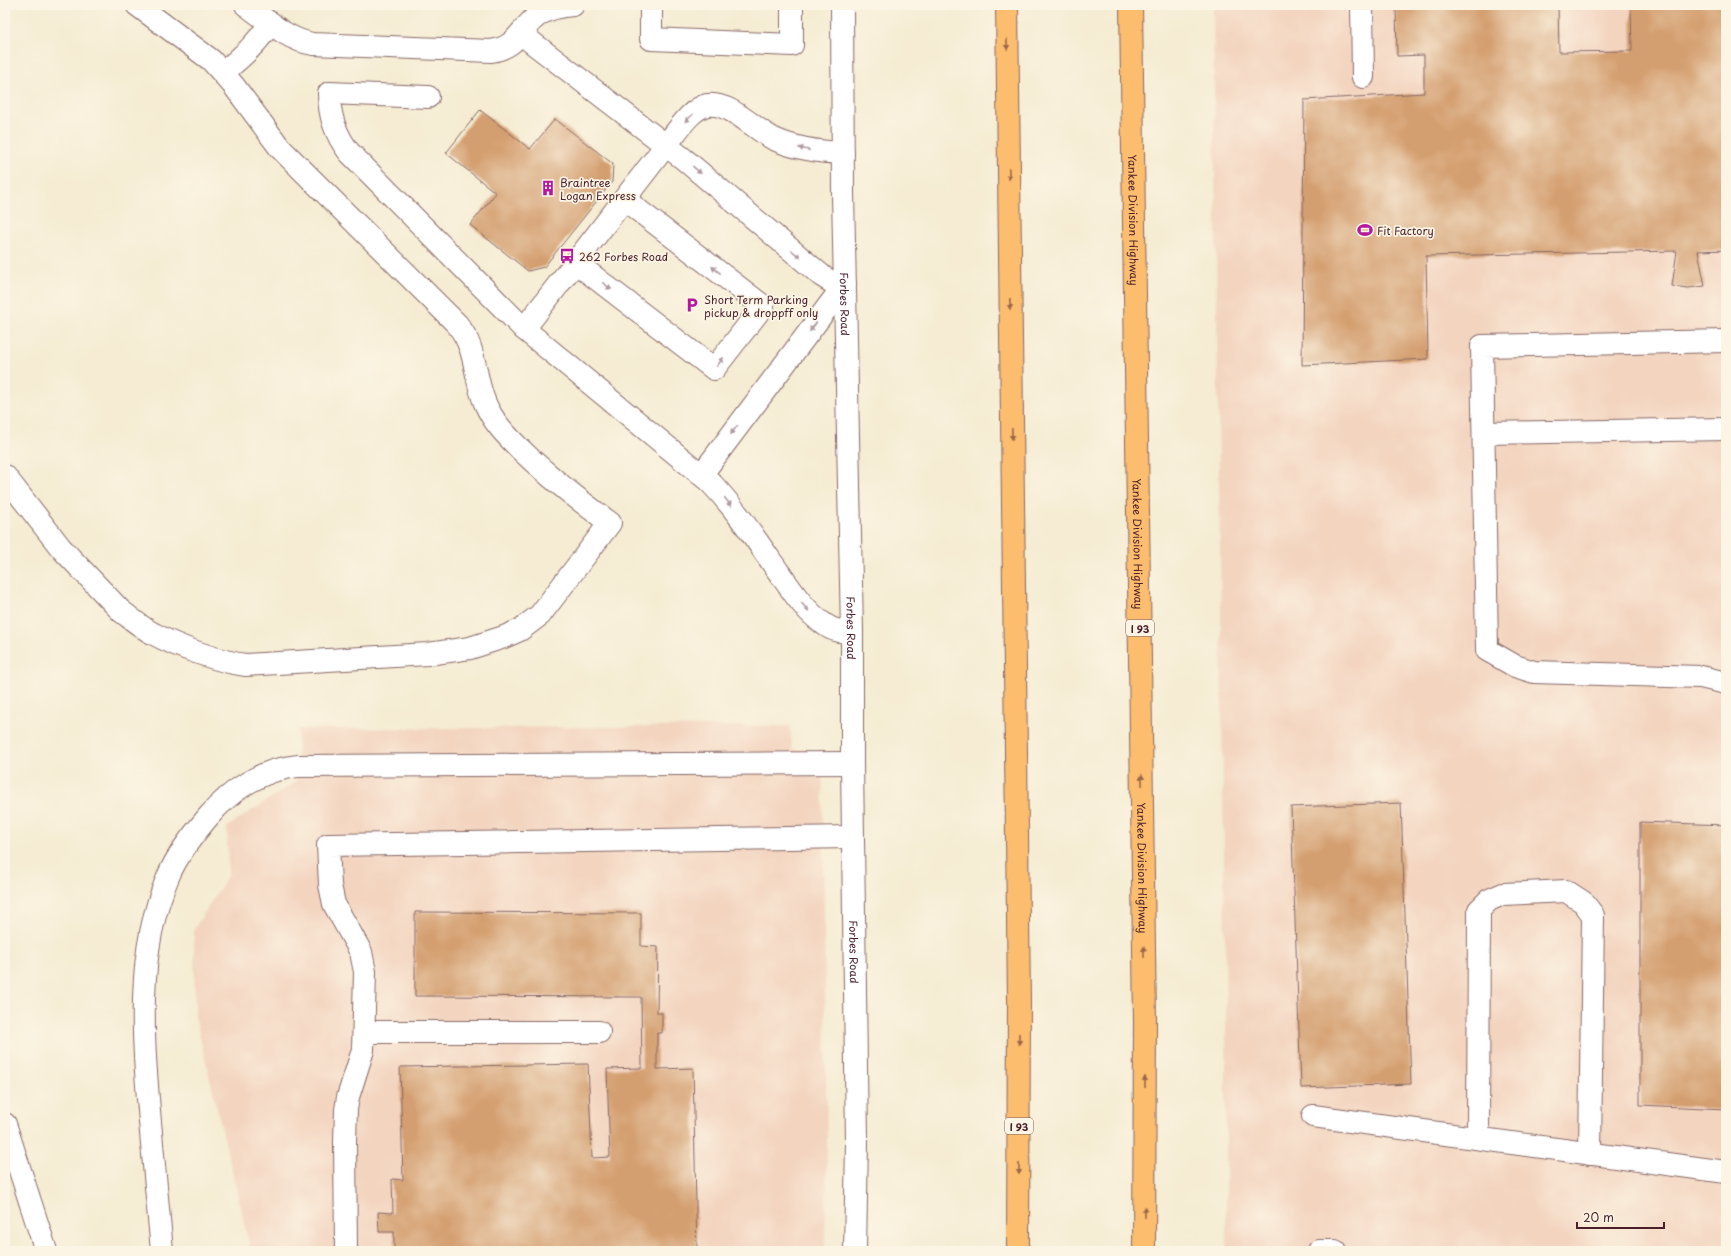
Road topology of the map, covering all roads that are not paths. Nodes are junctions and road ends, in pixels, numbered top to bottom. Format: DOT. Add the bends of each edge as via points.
graph roads {
  1 [pos="137,5"];
  2 [pos="246,5"];
  3 [pos="573,5"];
  4 [pos="651,5"];
  5 [pos="792,5"];
  6 [pos="842,5"];
  7 [pos="1006,5"];
  8 [pos="1131,5"];
  9 [pos="1362,5"];
  10 [pos="271,23"];
  11 [pos="521,34"];
  12 [pos="223,72"];
  13 [pos="1363,77"];
  14 [pos="428,97"];
  15 [pos="666,145"];
  16 [pos="843,153"];
  17 [pos="624,200"];
  18 [pos="576,263"];
  19 [pos="845,284"];
  20 [pos="524,329"];
  21 [pos="1726,341"];
  22 [pos="1726,429"];
  23 [pos="1484,433"];
  24 [pos="702,474"];
  25 [pos="5,476"];
  26 [pos="852,632"];
  27 [pos="1726,683"];
  28 [pos="852,763"];
  29 [pos="852,837"];
  30 [pos="364,1032"];
  31 [pos="599,1032"];
  32 [pos="1313,1116"];
  33 [pos="5,1124"];
  34 [pos="1478,1138"];
  35 [pos="1590,1154"];
  36 [pos="1726,1172"];
  37 [pos="46,1251"];
  38 [pos="162,1251"];
  39 [pos="346,1251"];
  40 [pos="855,1251"];
  41 [pos="1018,1251"];
  42 [pos="1144,1251"];
  43 [pos="1320,1251"];
  44 [pos="1335,1251"];
  1 -- 12 [label="street" via="196,48"];
  2 -- 10 [label="street"];
  3 -- 11 [label="street" via="550,9 539,15"];
  4 -- 5 [label="street" via="651,40 792,45"];
  6 -- 16 [label="street, Forbes Road"];
  7 -- 41 [label="highway, I 93, one-way" via="1019,1000"];
  42 -- 8 [label="highway, Yankee Division Highway / I 93, one-way" via="1145,1022"];
  9 -- 13 [label="street"];
  10 -- 11 [label="street" via="293,38 313,44 491,51 508,46"];
  10 -- 12 [label="street" via="247,53"];
  11 -- 15 [label="street"];
  12 -- 25 [label="street" via="280,148 464,332 473,354 485,404 498,426 552,480 610,522 540,616 520,630 504,637 470,648 428,654 246,665 222,661 153,634 121,611 61,548"];
  14 -- 20 [label="street" via="329,93 329,110 336,132 349,152"];
  16 -- 15 [label="street, one-way" via="809,150 785,143 717,105 707,105 696,111"];
  15 -- 17 [label="street"];
  15 -- 19 [label="street, one-way" via="822,276 830,282"];
  16 -- 19 [label="street, Forbes Road"];
  17 -- 18 [label="street"];
  18 -- 17 [label="street, one-way" via="714,369 763,306"];
  18 -- 20 [label="street"];
  19 -- 24 [label="street, one-way"];
  19 -- 26 [label="street, Forbes Road"];
  20 -- 24 [label="street"];
  21 -- 23 [label="street" via="1482,346"];
  22 -- 23 [label="street"];
  23 -- 27 [label="street" via="1487,650 1515,666 1534,672 1701,677"];
  24 -- 26 [label="street, one-way" via="729,503 807,610 834,630"];
  26 -- 28 [label="street, Forbes Road"];
  28 -- 29 [label="street, Forbes Road"];
  28 -- 38 [label="street" via="298,766 268,773 228,796 188,842 177,859 160,896 150,940 144,994 144,1046"];
  29 -- 30 [label="street" via="328,845 330,885 334,904 364,962"];
  29 -- 40 [label="street, Forbes Road" via="857,1142"];
  30 -- 31 [label="street"];
  30 -- 39 [label="street" via="363,1050 346,1110"];
  32 -- 34 [label="street"];
  33 -- 37 [label="street"];
  34 -- 35 [label="street"];
  34 -- 35 [label="street" via="1479,910 1489,900 1503,894 1566,891 1583,902 1593,915"];
  35 -- 36 [label="street"];
  43 -- 44 [label="street"];
}
